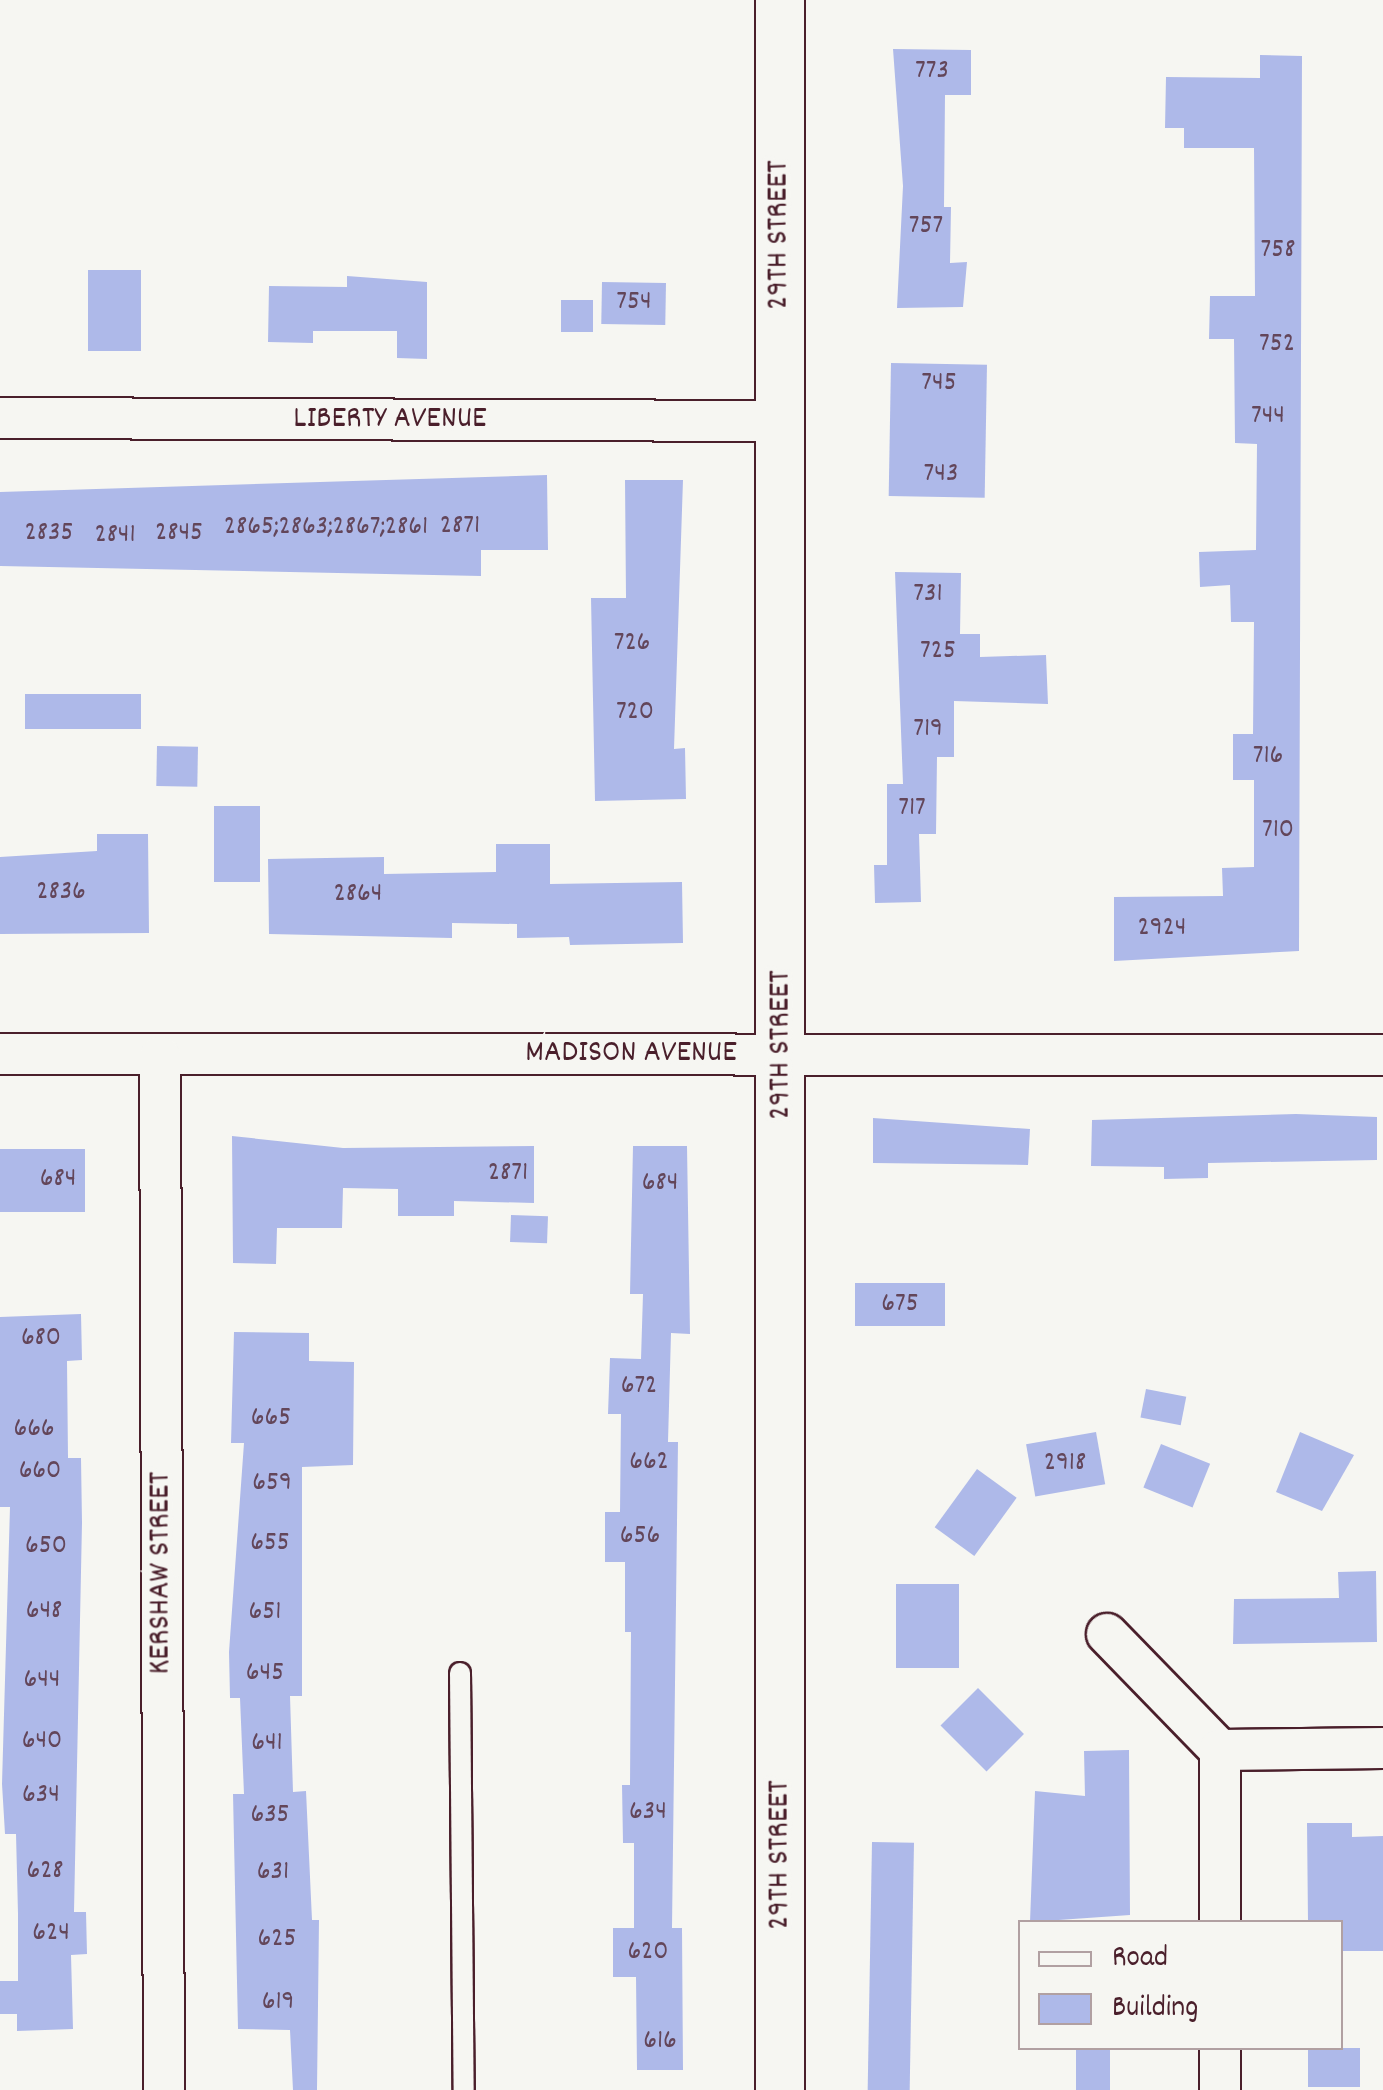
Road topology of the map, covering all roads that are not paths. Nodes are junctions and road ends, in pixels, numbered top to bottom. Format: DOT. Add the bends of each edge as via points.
graph roads {
  1 [pos="780,0"];
  2 [pos="0,418"];
  3 [pos="780,421"];
  4 [pos="0,1054"];
  5 [pos="782,1054"];
  6 [pos="1383,1055"];
  7 [pos="160,1057"];
  8 [pos="1106,1634"];
  9 [pos="460,1673"];
  10 [pos="1383,1748"];
  11 [pos="1220,1750"];
  12 [pos="1220,1920"];
  13 [pos="1220,2050"];
  14 [pos="164,2090"];
  15 [pos="464,2090"];
  16 [pos="780,2090"];
  17 [pos="1220,2090"];
  1 -- 3 [label="street, 29TH STREET"];
  2 -- 3 [label="street, LIBERTY AVENUE"];
  3 -- 5 [label="street, 29TH STREET"];
  4 -- 7 [label="street, MADISON AVENUE"];
  5 -- 6 [label="street, MADISON AVENUE"];
  5 -- 7 [label="street, MADISON AVENUE"];
  5 -- 16 [label="street, 29TH STREET"];
  7 -- 14 [label="street, KERSHAW STREET"];
  8 -- 11 [label="street"];
  9 -- 15 [label="lane"];
  10 -- 11 [label="street"];
  11 -- 12 [label="street"];
  13 -- 17 [label="street"];
}
